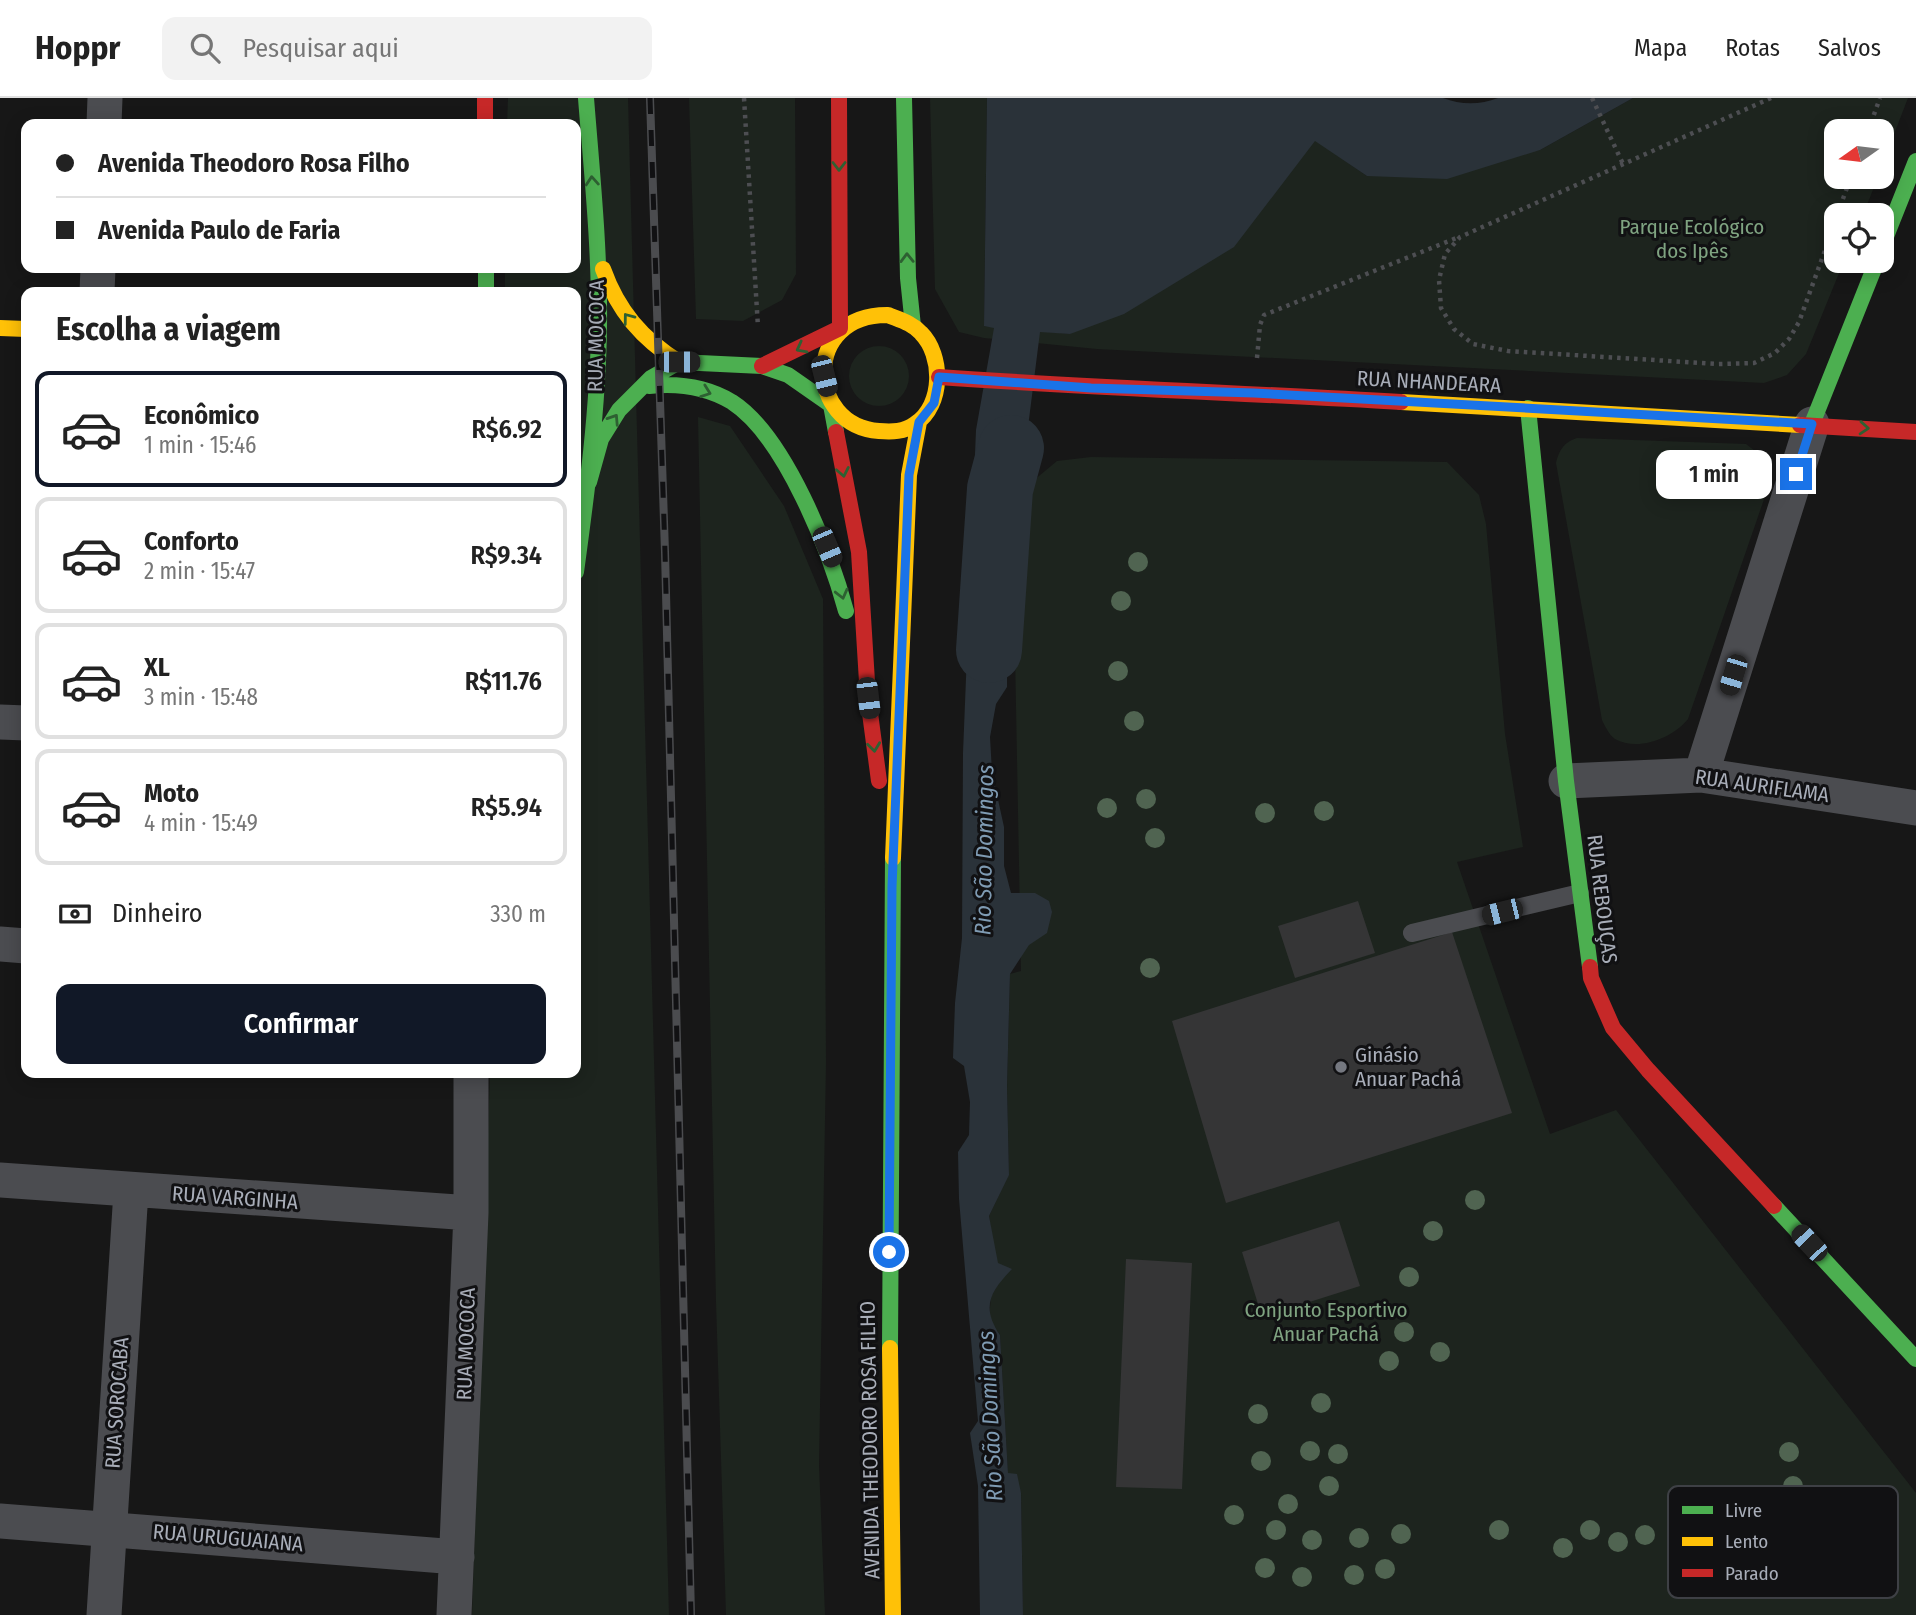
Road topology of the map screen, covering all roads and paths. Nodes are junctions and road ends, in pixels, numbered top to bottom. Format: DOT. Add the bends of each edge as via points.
graph roads {
  1 [pos="105,98"];
  2 [pos="485,98"];
  3 [pos="586,98"];
  4 [pos="744,98"];
  5 [pos="839,98"];
  6 [pos="904,98"];
  7 [pos="1592,98"];
  8 [pos="1771,98"];
  9 [pos="1880,98"];
  10 [pos="104,119"];
  11 [pos="485,119"];
  12 [pos="1872,119"];
  13 [pos="1916,161"];
  14 [pos="1623,164"];
  15 [pos="1894,216"];
  16 [pos="1460,237"];
  17 [pos="597,249"];
  18 [pos="1824,254"];
  19 [pos="1872,273"];
  20 [pos="914,326"];
  21 [pos="0,328"];
  22 [pos="758,328"];
  23 [pos="840,328"];
  24 [pos="21,329"];
  25 [pos="679,362"];
  26 [pos="762,366"];
  27 [pos="939,377"];
  28 [pos="640,388"];
  29 [pos="1254,393"];
  30 [pos="831,405"];
  31 [pos="1528,408"];
  32 [pos="919,422"];
  33 [pos="1812,424"];
  34 [pos="1916,432"];
  35 [pos="589,482"];
  36 [pos="581,537"];
  37 [pos="868,698"];
  38 [pos="0,722"];
  39 [pos="21,723"];
  40 [pos="1701,775"];
  41 [pos="1566,781"];
  42 [pos="1916,808"];
  43 [pos="892,887"];
  44 [pos="1580,893"];
  45 [pos="1412,933"];
  46 [pos="0,944"];
  47 [pos="21,946"];
  48 [pos="471,1078"];
  49 [pos="0,1180"];
  50 [pos="131,1191"];
  51 [pos="471,1213"];
  52 [pos="1916,1359"];
  53 [pos="0,1521"];
  54 [pos="110,1528"];
  55 [pos="457,1557"];
  56 [pos="104,1615"];
  57 [pos="454,1615"];
  58 [pos="893,1615"];
  1 -- 10 [label="street"];
  2 -- 11 [label="main road"];
  17 -- 3 [label="main road, RUA MOCOCA, one-way"];
  4 -- 22 [label="path"];
  5 -- 23 [label="main road, one-way"];
  20 -- 6 [label="main road, one-way" via="908,278"];
  7 -- 14 [label="path"];
  8 -- 14 [label="path"];
  9 -- 12 [label="path"];
  13 -- 15 [label="main road"];
  14 -- 16 [label="path"];
  16 -- 18 [label="path" via="1445,254 1439,280 1441,308 1454,330 1473,344 1508,351 1718,364 1754,363 1775,353 1789,339"];
  16 -- 29 [label="path" via="1264,315 1259,325"];
  25 -- 17 [label="main road, one-way" via="654,348 620,308"];
  17 -- 35 [label="main road, RUA MOCOCA" via="598,358"];
  19 -- 33 [label="main road"];
  20 -- 23 [label="main road" via="888,315 875,315"];
  20 -- 27 [label="main road" via="933,350"];
  21 -- 24 [label="main road"];
  23 -- 26 [label="main road, one-way"];
  23 -- 30 [label="main road" via="826,350 824,376"];
  25 -- 26 [label="main road"];
  25 -- 28 [label="main road"];
  26 -- 30 [label="main road" via="788,375"];
  27 -- 29 [label="main road, RUA NHANDEARA"];
  27 -- 32 [label="main road" via="934,403"];
  35 -- 28 [label="main road, one-way" via="601,439"];
  28 -- 37 [label="main road, one-way" via="667,383 711,393 733,403 757,427 809,505 836,568"];
  29 -- 31 [label="main road, RUA NHANDEARA"];
  30 -- 32 [label="main road" via="849,424 874,434 897,432"];
  30 -- 37 [label="main road, AVENIDA THEODORO ROSA FILHO, one-way" via="859,552"];
  31 -- 33 [label="main road, RUA NHANDEARA"];
  31 -- 41 [label="main road, RUA REBOUÇAS"];
  32 -- 43 [label="main road, AVENIDA THEODORO ROSA FILHO" via="909,475"];
  33 -- 34 [label="main road, RUA NHANDEARA, one-way"];
  33 -- 40 [label="street"];
  35 -- 36 [label="main road, RUA MOCOCA"];
  37 -- 43 [label="main road, AVENIDA THEODORO ROSA FILHO, one-way"];
  38 -- 39 [label="street"];
  40 -- 41 [label="street, RUA AURIFLAMA"];
  40 -- 42 [label="street, RUA AURIFLAMA"];
  41 -- 44 [label="main road, RUA REBOUÇAS"];
  43 -- 58 [label="main road, AVENIDA THEODORO ROSA FILHO" via="889,1266"];
  44 -- 45 [label="lane"];
  44 -- 52 [label="main road, RUA REBOUÇAS" via="1591,978 1613,1028"];
  46 -- 47 [label="street"];
  48 -- 51 [label="street, RUA MOCOCA"];
  49 -- 50 [label="street, RUA VARGINHA"];
  50 -- 51 [label="street, RUA VARGINHA"];
  50 -- 54 [label="street, RUA SOROCABA"];
  51 -- 55 [label="street, RUA MOCOCA"];
  53 -- 54 [label="street, RUA URUGUAIANA"];
  54 -- 55 [label="street, RUA URUGUAIANA"];
  54 -- 56 [label="street, RUA SOROCABA"];
  55 -- 57 [label="street, RUA MOCOCA"];
}
